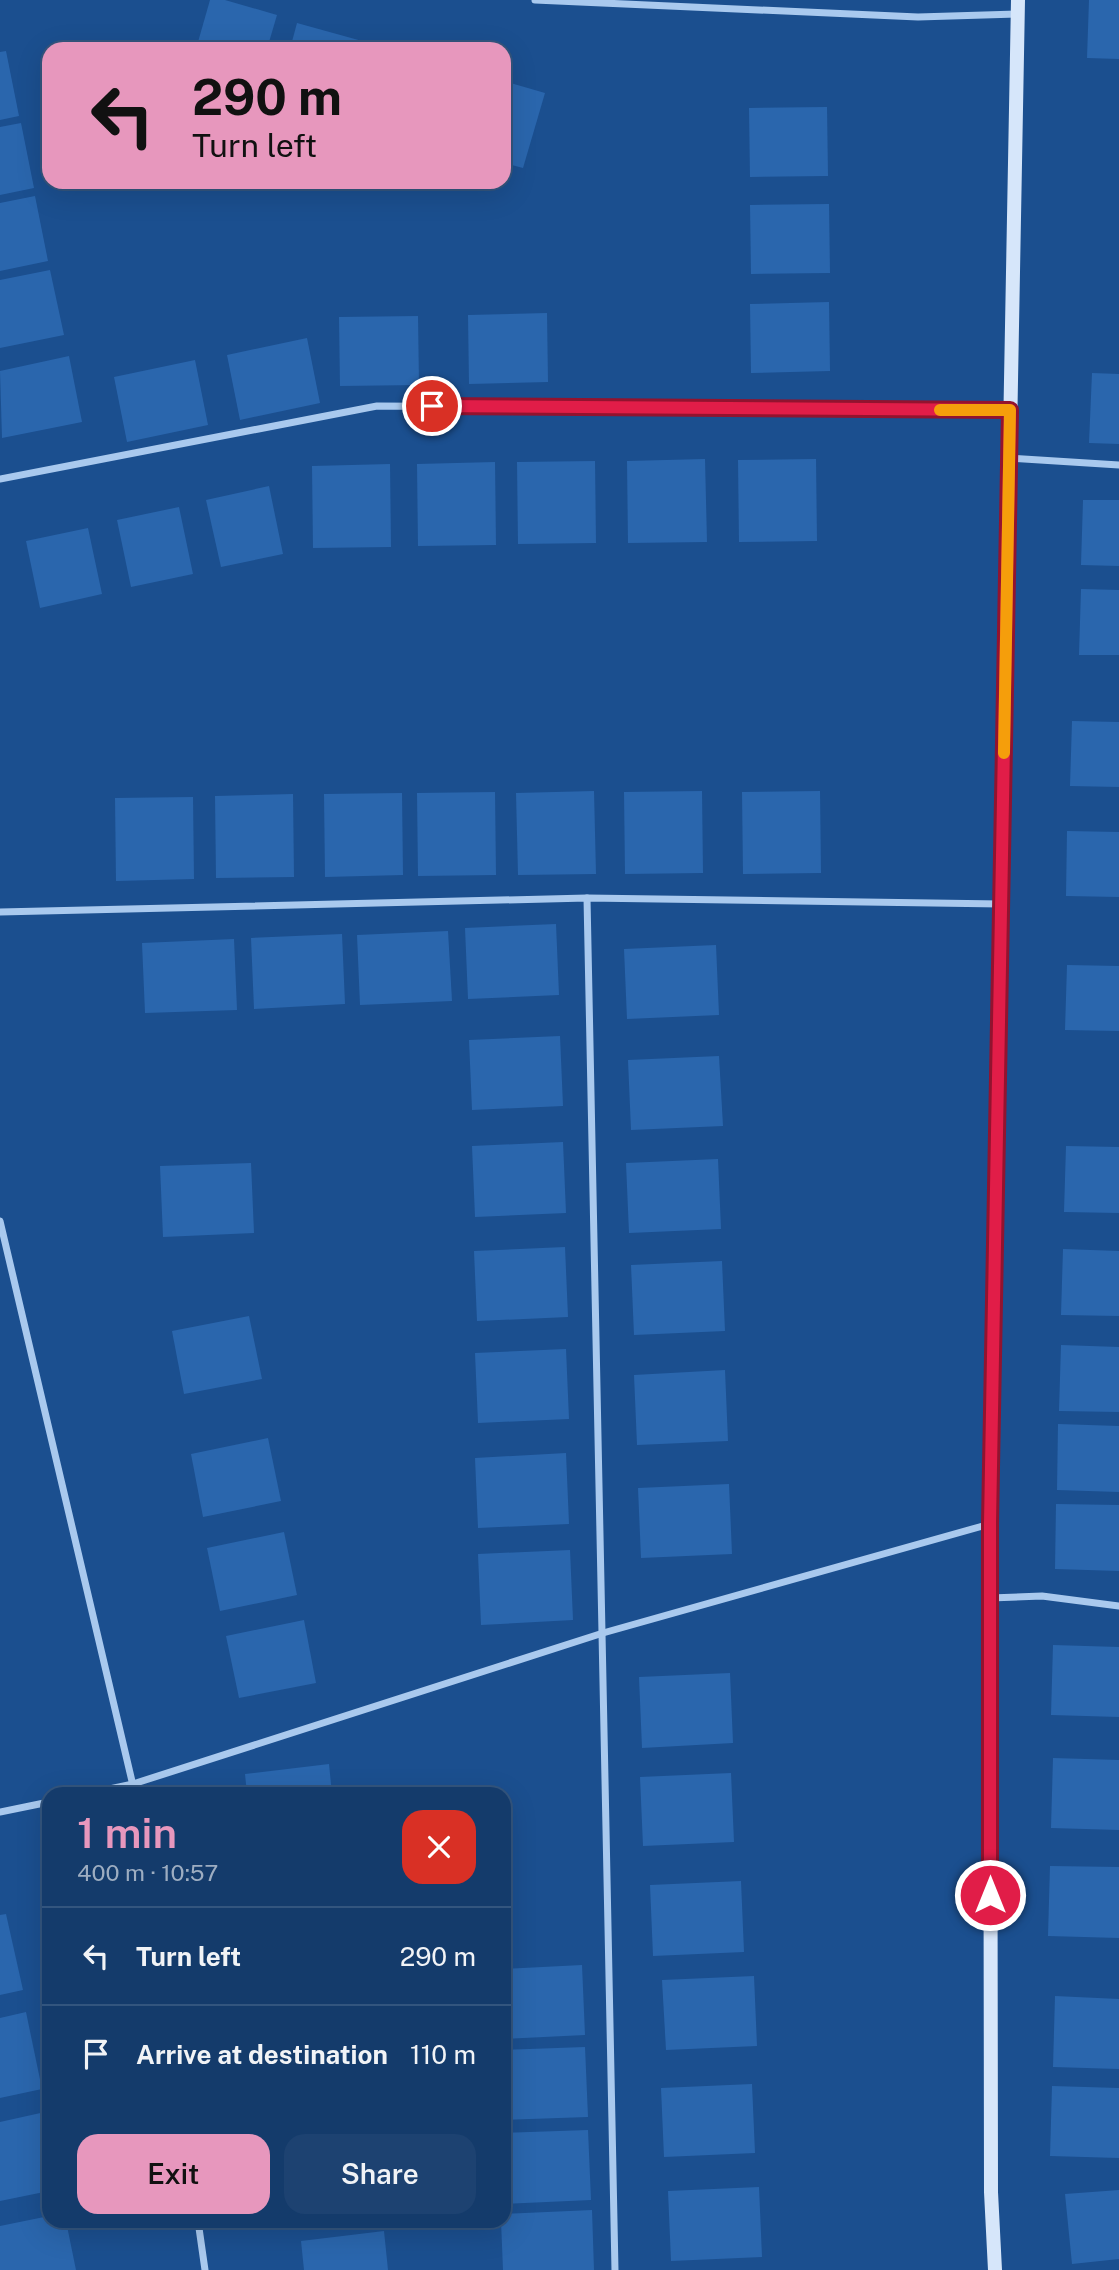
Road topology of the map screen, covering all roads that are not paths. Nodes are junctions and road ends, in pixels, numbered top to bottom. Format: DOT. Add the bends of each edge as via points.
graph roads {
  1 [pos="535,0"];
  2 [pos="576,1"];
  3 [pos="1018,7"];
  4 [pos="1010,410"];
  5 [pos="1010,458"];
  6 [pos="1119,465"];
  7 [pos="0,479"];
  8 [pos="587,898"];
  9 [pos="1001,904"];
  10 [pos="0,912"];
  11 [pos="0,1221"];
  12 [pos="990,1523"];
  13 [pos="990,1598"];
  14 [pos="1119,1606"];
  15 [pos="603,1633"];
  16 [pos="133,1784"];
  17 [pos="119,1787"];
  18 [pos="134,1787"];
  19 [pos="42,1803"];
  20 [pos="0,1812"];
  21 [pos="199,2228"];
  22 [pos="205,2270"];
  23 [pos="615,2270"];
  24 [pos="995,2270"];
  1 -- 2 [label="street"];
  2 -- 3 [label="street" via="918,17"];
  3 -- 4 [label="main road"];
  4 -- 5 [label="main road"];
  4 -- 7 [label="street" via="377,406"];
  5 -- 6 [label="street"];
  5 -- 9 [label="main road"];
  8 -- 9 [label="street"];
  8 -- 10 [label="street"];
  8 -- 15 [label="street"];
  9 -- 12 [label="main road"];
  11 -- 16 [label="street"];
  12 -- 13 [label="main road"];
  12 -- 15 [label="street"];
  13 -- 14 [label="street" via="1042,1596"];
  13 -- 24 [label="main road"];
  15 -- 16 [label="street"];
  15 -- 23 [label="street"];
  16 -- 17 [label="street"];
  16 -- 18 [label="street"];
  19 -- 20 [label="street"];
  21 -- 22 [label="street"];
}
